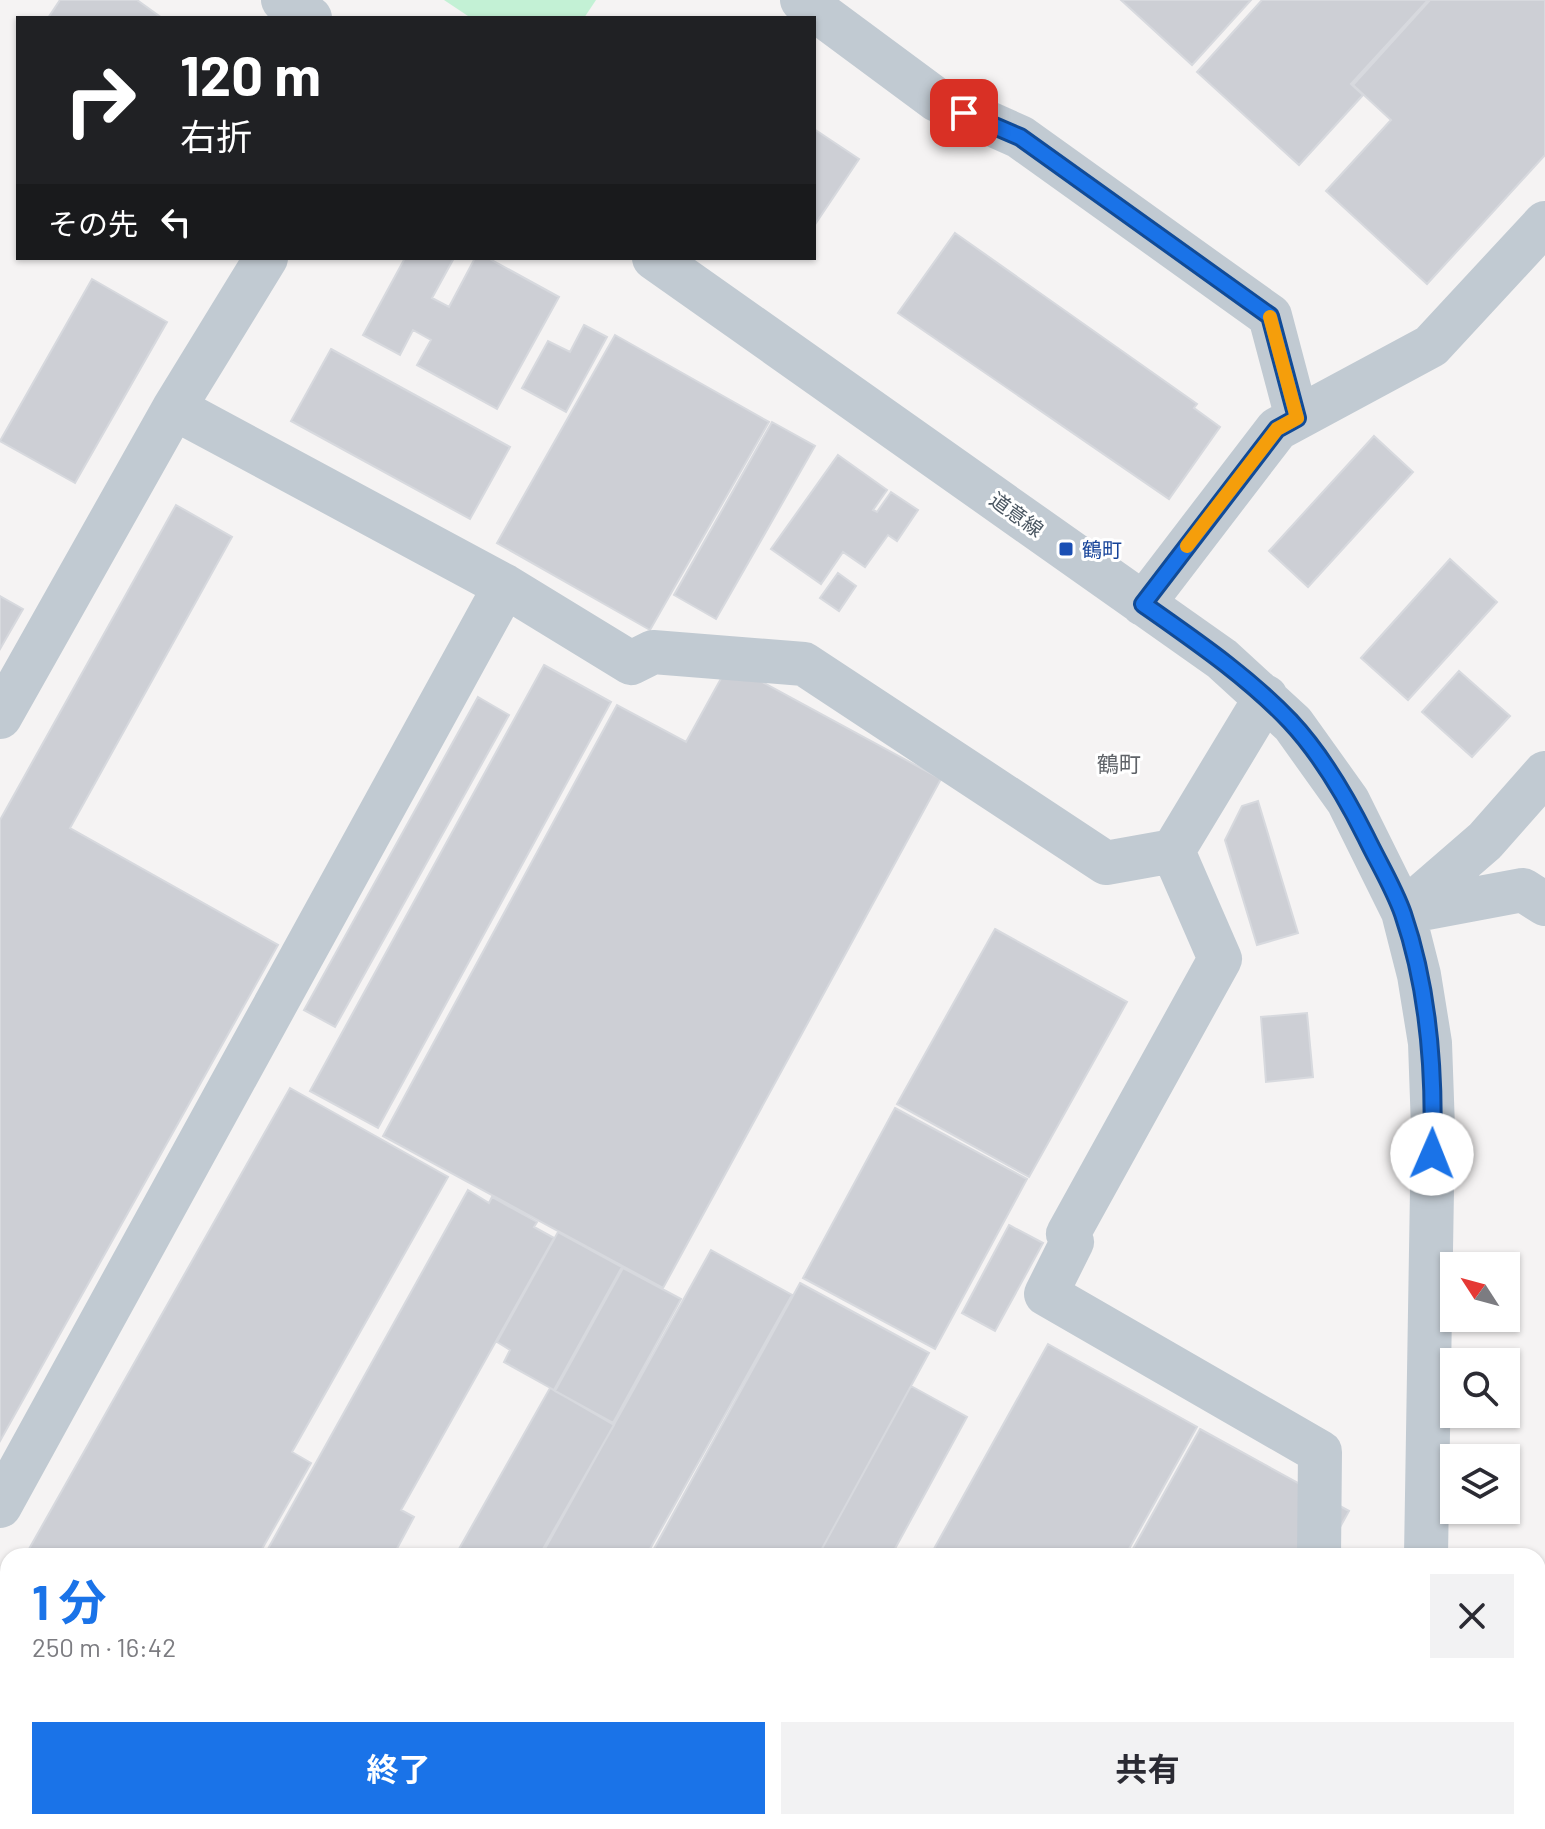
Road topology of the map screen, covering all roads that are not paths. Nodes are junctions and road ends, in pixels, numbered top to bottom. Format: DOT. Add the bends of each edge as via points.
graph roads {
  1 [pos="283,0"];
  2 [pos="802,0"];
  3 [pos="307,16"];
  4 [pos="1545,223"];
  5 [pos="265,260"];
  6 [pos="657,260"];
  7 [pos="174,408"];
  8 [pos="1297,418"];
  9 [pos="505,586"];
  10 [pos="1143,604"];
  11 [pos="1266,697"];
  12 [pos="0,717"];
  13 [pos="1545,773"];
  14 [pos="1173,851"];
  15 [pos="1545,904"];
  16 [pos="1403,912"];
  17 [pos="0,1506"];
  18 [pos="1319,1548"];
  19 [pos="1426,1548"];
  1 -- 3 [label="street"];
  2 -- 8 [label="street" via="937,100 1020,137 1270,316"];
  4 -- 8 [label="street" via="1431,346"];
  5 -- 7 [label="street"];
  6 -- 10 [label="street, 道意線"];
  7 -- 9 [label="street"];
  7 -- 12 [label="street"];
  8 -- 10 [label="street" via="1277,429"];
  9 -- 14 [label="street" via="631,663 653,652 804,664 1106,863"];
  9 -- 17 [label="street"];
  10 -- 11 [label="street, 道意線"];
  11 -- 14 [label="street"];
  11 -- 16 [label="street, 道意線" via="1293,724 1348,801"];
  13 -- 16 [label="street" via="1485,841"];
  14 -- 18 [label="street" via="1220,959 1068,1234 1072,1242 1046,1294 1320,1452"];
  15 -- 16 [label="street" via="1523,890"];
  16 -- 19 [label="street, 道意線" via="1430,1043"];
}
